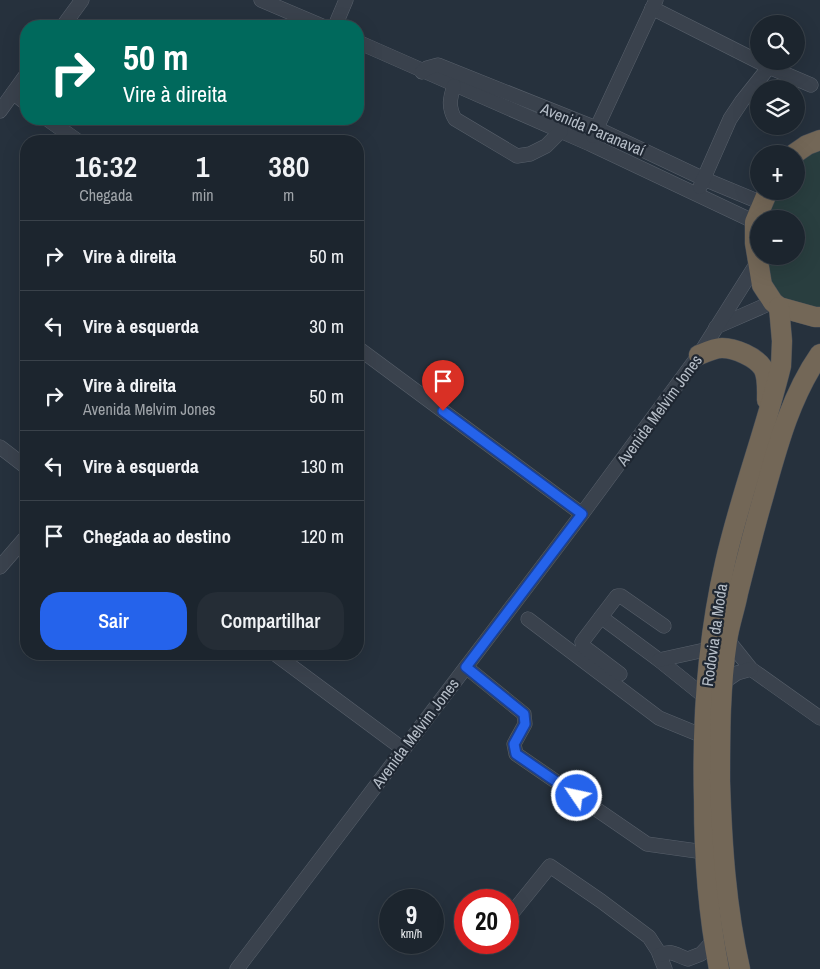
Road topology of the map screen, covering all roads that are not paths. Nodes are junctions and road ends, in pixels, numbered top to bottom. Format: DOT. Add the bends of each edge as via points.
graph roads {
  1 [pos="82,0"];
  2 [pos="261,0"];
  3 [pos="346,0"];
  4 [pos="654,4"];
  5 [pos="67,20"];
  6 [pos="308,20"];
  7 [pos="338,20"];
  8 [pos="364,45"];
  9 [pos="750,57"];
  10 [pos="767,70"];
  11 [pos="776,70"];
  12 [pos="422,72"];
  13 [pos="20,83"];
  14 [pos="811,85"];
  15 [pos="454,86"];
  16 [pos="13,93"];
  17 [pos="20,98"];
  18 [pos="0,111"];
  19 [pos="55,125"];
  20 [pos="596,128"];
  21 [pos="561,132"];
  22 [pos="70,135"];
  23 [pos="820,140"];
  24 [pos="590,144"];
  25 [pos="805,146"];
  26 [pos="704,179"];
  27 [pos="696,194"];
  28 [pos="762,205"];
  29 [pos="756,265"];
  30 [pos="757,265"];
  31 [pos="776,304"];
  32 [pos="820,317"];
  33 [pos="716,327"];
  34 [pos="364,352"];
  35 [pos="820,354"];
  36 [pos="699,355"];
  37 [pos="766,422"];
  38 [pos="0,447"];
  39 [pos="20,462"];
  40 [pos="582,514"];
  41 [pos="20,544"];
  42 [pos="0,566"];
  43 [pos="601,617"];
  44 [pos="528,619"];
  45 [pos="664,626"];
  46 [pos="727,639"];
  47 [pos="709,649"];
  48 [pos="283,660"];
  49 [pos="660,660"];
  50 [pos="466,667"];
  51 [pos="751,669"];
  52 [pos="620,674"];
  53 [pos="721,684"];
  54 [pos="706,697"];
  55 [pos="820,718"];
  56 [pos="703,736"];
  57 [pos="403,749"];
  58 [pos="704,852"];
  59 [pos="519,904"];
  60 [pos="713,941"];
  61 [pos="660,955"];
  62 [pos="689,964"];
  63 [pos="237,969"];
  64 [pos="665,969"];
  65 [pos="719,969"];
  66 [pos="740,969"];
  1 -- 5 [label="street"];
  2 -- 6 [label="street"];
  3 -- 7 [label="street"];
  4 -- 9 [label="street"];
  4 -- 20 [label="street"];
  8 -- 12 [label="street, Avenida Paranavaí"];
  10 -- 26 [label="street" via="730,119"];
  11 -- 14 [label="street"];
  12 -- 15 [label="street, Avenida Paranavaí"];
  12 -- 20 [label="street, Avenida Paranavaí" via="438,65"];
  13 -- 16 [label="street"];
  15 -- 21 [label="street, Avenida Paranavaí"];
  15 -- 21 [label="street" via="450,110 455,118 517,156 546,146"];
  16 -- 17 [label="street"];
  16 -- 18 [label="street"];
  19 -- 22 [label="street"];
  20 -- 24 [label="street"];
  20 -- 26 [label="street, Avenida Paranavaí"];
  21 -- 24 [label="street, Avenida Paranavaí"];
  23 -- 25 [label="highway"];
  24 -- 27 [label="street, Avenida Paranavaí"];
  26 -- 27 [label="street"];
  26 -- 28 [label="street, Avenida Paranavaí"];
  27 -- 28 [label="street, Avenida Paranavaí"];
  29 -- 33 [label="street, Avenida Melvim Jones"];
  30 -- 31 [label="highway" via="762,285"];
  31 -- 32 [label="highway"];
  31 -- 33 [label="street"];
  31 -- 37 [label="highway, Rodovia da Moda" via="782,341 781,366"];
  33 -- 36 [label="street, Avenida Melvim Jones"];
  34 -- 40 [label="street"];
  35 -- 46 [label="highway, Rodovia da Moda" via="796,395 773,462"];
  36 -- 37 [label="highway" via="721,348 735,351 751,357 764,369"];
  36 -- 40 [label="street, Avenida Melvim Jones"];
  37 -- 47 [label="highway, Rodovia da Moda" via="725,563"];
  38 -- 39 [label="street"];
  40 -- 50 [label="street, Avenida Melvim Jones"];
  41 -- 42 [label="street"];
  43 -- 45 [label="street" via="620,596"];
  43 -- 49 [label="street"];
  43 -- 52 [label="street" via="582,642 583,646"];
  44 -- 56 [label="street" via="659,718"];
  46 -- 51 [label="street"];
  46 -- 53 [label="highway, Rodovia da Moda"];
  47 -- 49 [label="street"];
  47 -- 54 [label="highway, Rodovia da Moda"];
  48 -- 57 [label="street"];
  49 -- 54 [label="street"];
  50 -- 57 [label="street, Avenida Melvim Jones"];
  50 -- 58 [label="street" via="524,714 525,724 514,744 516,754 647,844"];
  51 -- 53 [label="street" via="737,673"];
  51 -- 55 [label="street"];
  53 -- 66 [label="highway, Rodovia da Moda" via="723,849 726,889"];
  54 -- 56 [label="highway, Rodovia da Moda"];
  56 -- 58 [label="highway, Rodovia da Moda"];
  57 -- 63 [label="street, Avenida Melvim Jones"];
  58 -- 60 [label="highway, Rodovia da Moda"];
  59 -- 61 [label="street" via="550,866 649,936"];
  60 -- 62 [label="street"];
  60 -- 65 [label="highway, Rodovia da Moda"];
  61 -- 62 [label="street" via="674,952"];
  61 -- 64 [label="street"];
}
